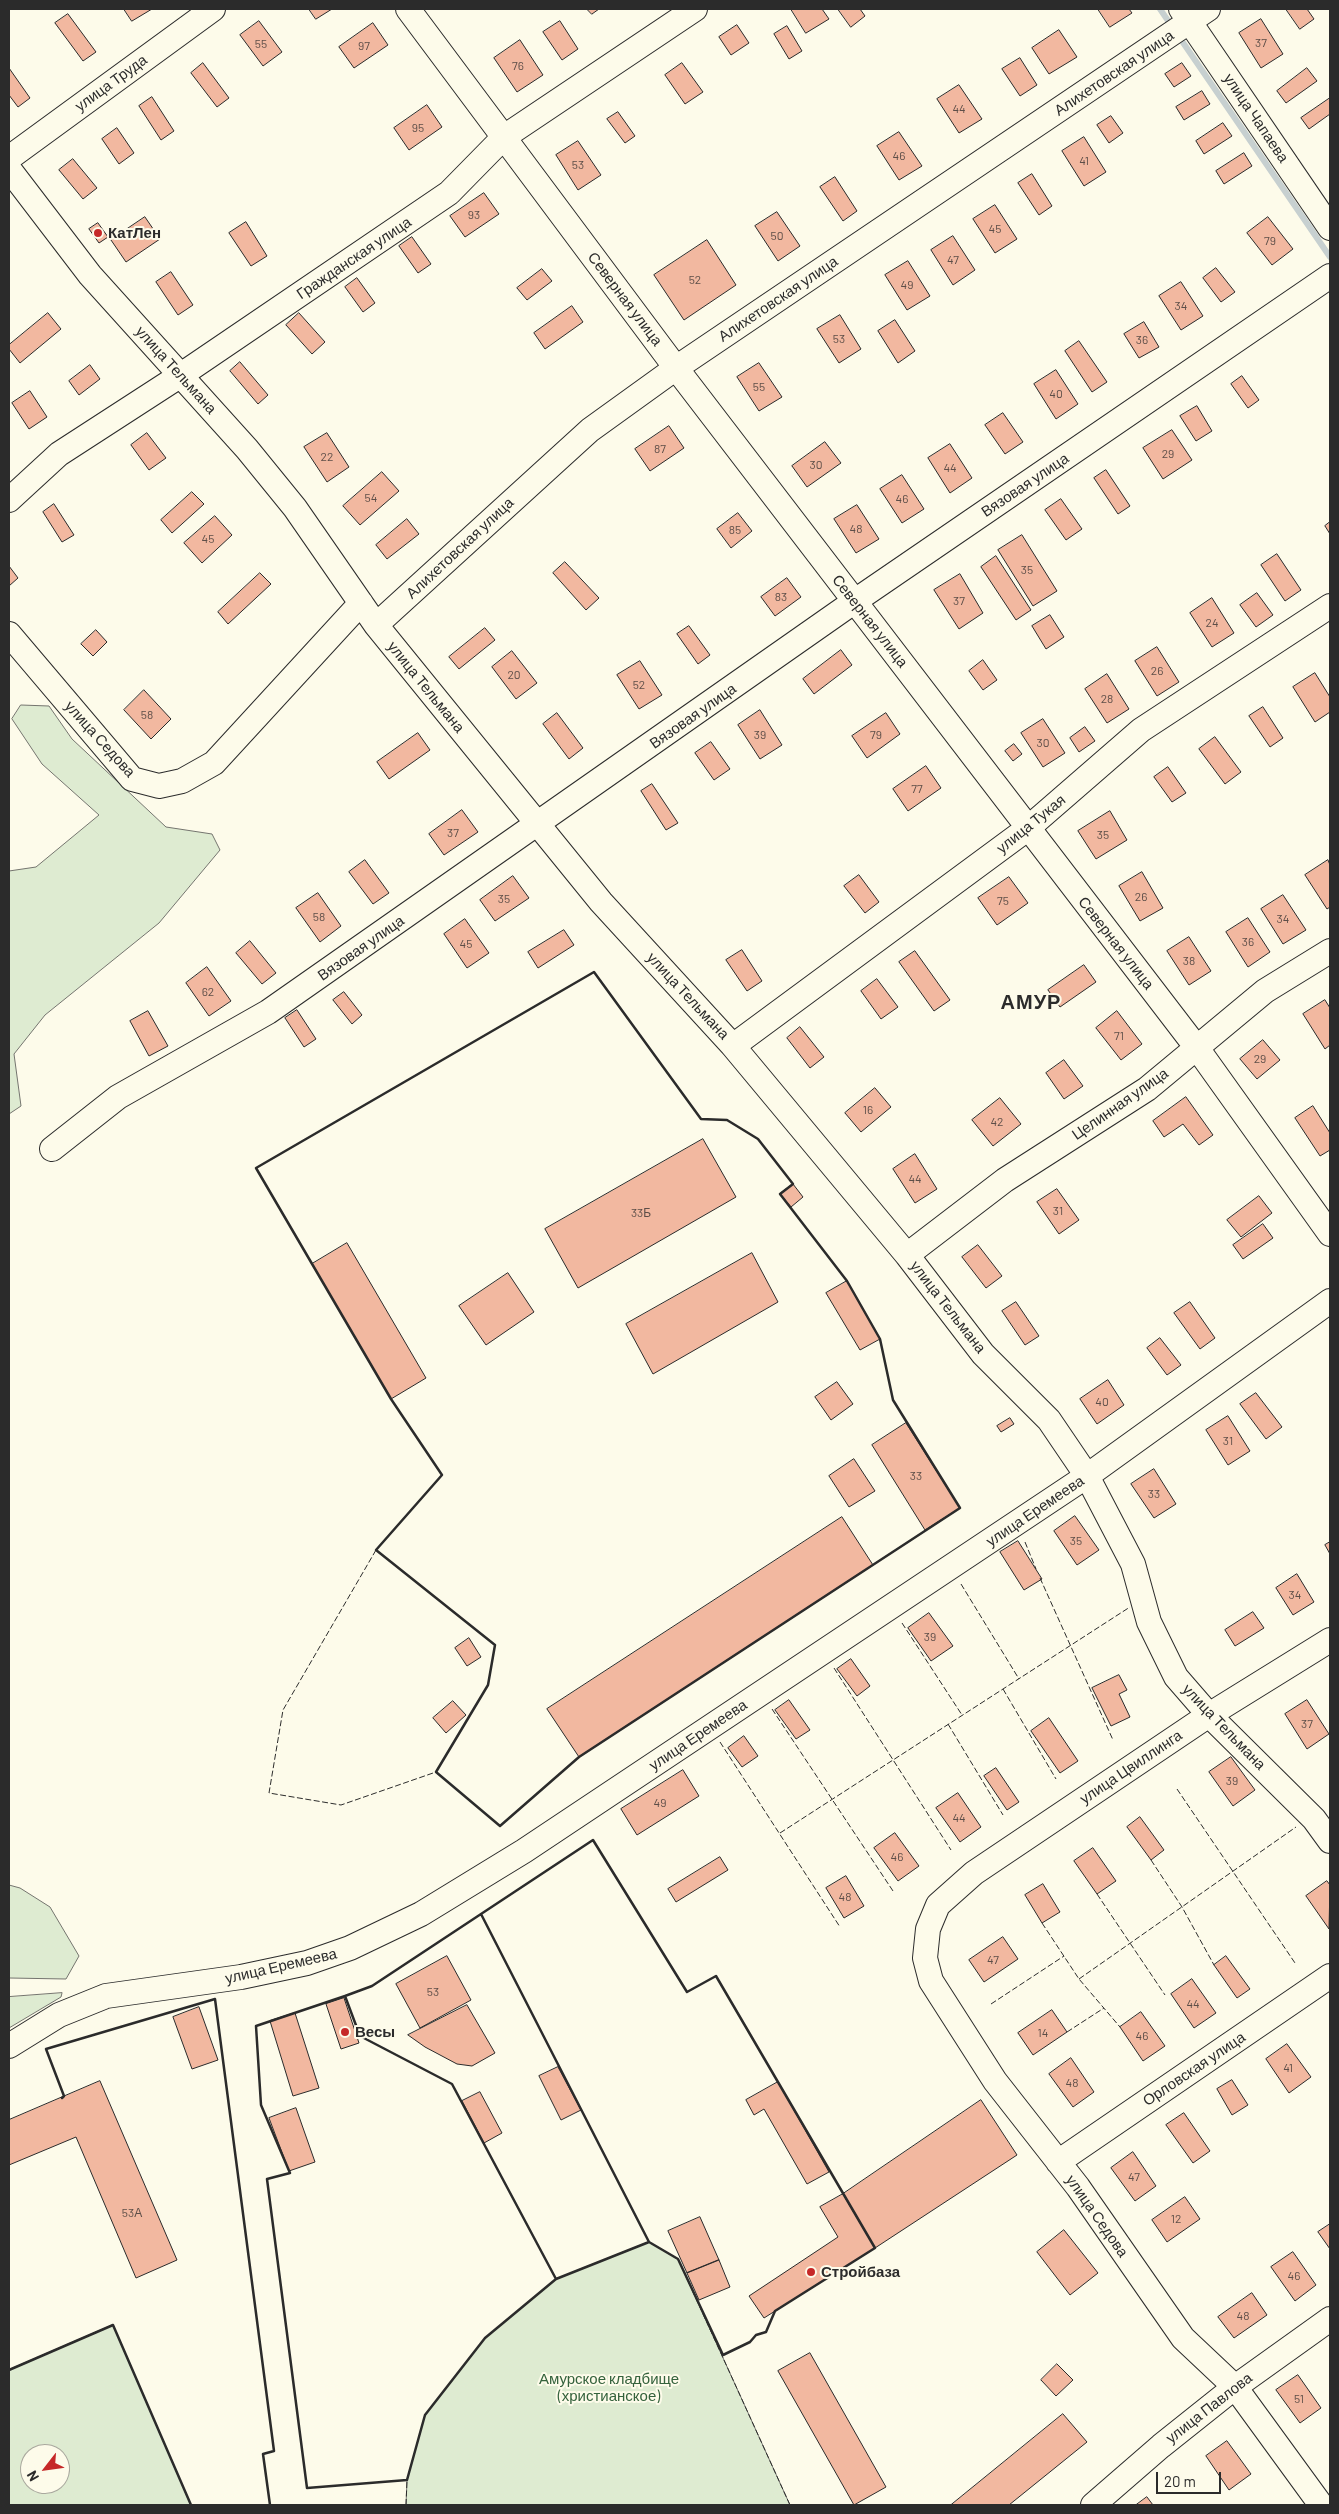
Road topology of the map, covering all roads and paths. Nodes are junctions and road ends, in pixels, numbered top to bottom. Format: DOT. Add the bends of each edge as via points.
graph roads {
  1 [pos="213,9"];
  2 [pos="408,9"];
  3 [pos="695,9"];
  4 [pos="1193,13"];
  5 [pos="504,137"];
  6 [pos="9,158"];
  7 [pos="9,169"];
  8 [pos="1330,228"];
  9 [pos="1330,276"];
  10 [pos="676,368"];
  11 [pos="181,375"];
  12 [pos="9,500"];
  13 [pos="855,601"];
  14 [pos="361,603"];
  15 [pos="1330,606"];
  16 [pos="376,625"];
  17 [pos="9,634"];
  18 [pos="538,825"];
  19 [pos="1027,829"];
  20 [pos="1330,951"];
  21 [pos="734,1046"];
  22 [pos="1197,1048"];
  23 [pos="52,1148"];
  24 [pos="1330,1234"];
  25 [pos="907,1255"];
  26 [pos="1330,1301"];
  27 [pos="1087,1476"];
  28 [pos="1330,1640"];
  29 [pos="1208,1715"];
  30 [pos="1330,1841"];
  31 [pos="938,1905"];
  32 [pos="1330,1976"];
  33 [pos="9,2046"];
  34 [pos="1058,2162"];
  35 [pos="1330,2318"];
  36 [pos="1234,2387"];
  37 [pos="1093,2505"];
  38 [pos="1321,2505"];
  1 -- 6 [label="street, улица Труда"];
  2 -- 5 [label="street, Северная улица"];
  3 -- 5 [label="street, Гражданская улица"];
  4 -- 8 [label="street, улица Чапаева"];
  4 -- 10 [label="street, Алихетовская улица"];
  5 -- 10 [label="street, Северная улица"];
  5 -- 11 [label="street, Гражданская улица" via="449,193"];
  7 -- 11 [label="street, улица Тельмана" via="90,275"];
  9 -- 13 [label="street, Вязовая улица"];
  10 -- 13 [label="street, Северная улица"];
  10 -- 16 [label="street, Алихетовская улица" via="590,430"];
  11 -- 12 [label="street, Гражданская улица" via="59,454"];
  11 -- 14 [label="street, улица Тельмана" via="295,508"];
  13 -- 18 [label="street, Вязовая улица"];
  13 -- 19 [label="street, Северная улица"];
  14 -- 16 [label="street, улица Тельмана"];
  14 -- 17 [label="street, улица Седова" via="214,762 182,781 158,786 132,779"];
  15 -- 19 [label="street, улица Тукая" via="1142,730"];
  16 -- 18 [label="street, улица Тельмана"];
  18 -- 21 [label="street, улица Тельмана" via="601,902"];
  18 -- 23 [label="street, Вязовая улица" via="268,1012 118,1097"];
  19 -- 21 [label="street, улица Тукая"];
  19 -- 22 [label="street, Северная улица"];
  20 -- 22 [label="street, Целинная улица" via="1265,991"];
  21 -- 25 [label="street, улица Тельмана"];
  22 -- 24 [label="street, Северная улица"];
  22 -- 25 [label="street, Целинная улица" via="1147,1089 1005,1180"];
  25 -- 27 [label="street, улица Тельмана" via="983,1354 1049,1420"];
  26 -- 27 [label="street, улица Еремеева"];
  27 -- 29 [label="street, улица Тельмана" via="1133,1564 1149,1622 1176,1678"];
  27 -- 33 [label="street, улица Еремеева" via="524,1851 407,1922 341,1952 307,1963 241,1977 106,1996 59,2015"];
  28 -- 29 [label="street, улица Цвиллинга"];
  29 -- 30 [label="street, улица Тельмана" via="1314,1819"];
  29 -- 31 [label="street, улица Цвиллинга" via="974,1873"];
  31 -- 34 [label="street, улица Седова" via="928,1929 925,1958 931,1981 995,2080"];
  32 -- 34 [label="street, Орловская улица"];
  34 -- 36 [label="street, улица Седова" via="1183,2338"];
  35 -- 36 [label="street, улица Павлова"];
  36 -- 37 [label="street, улица Павлова"];
  36 -- 38 [label="street, улица Седова"];
}
